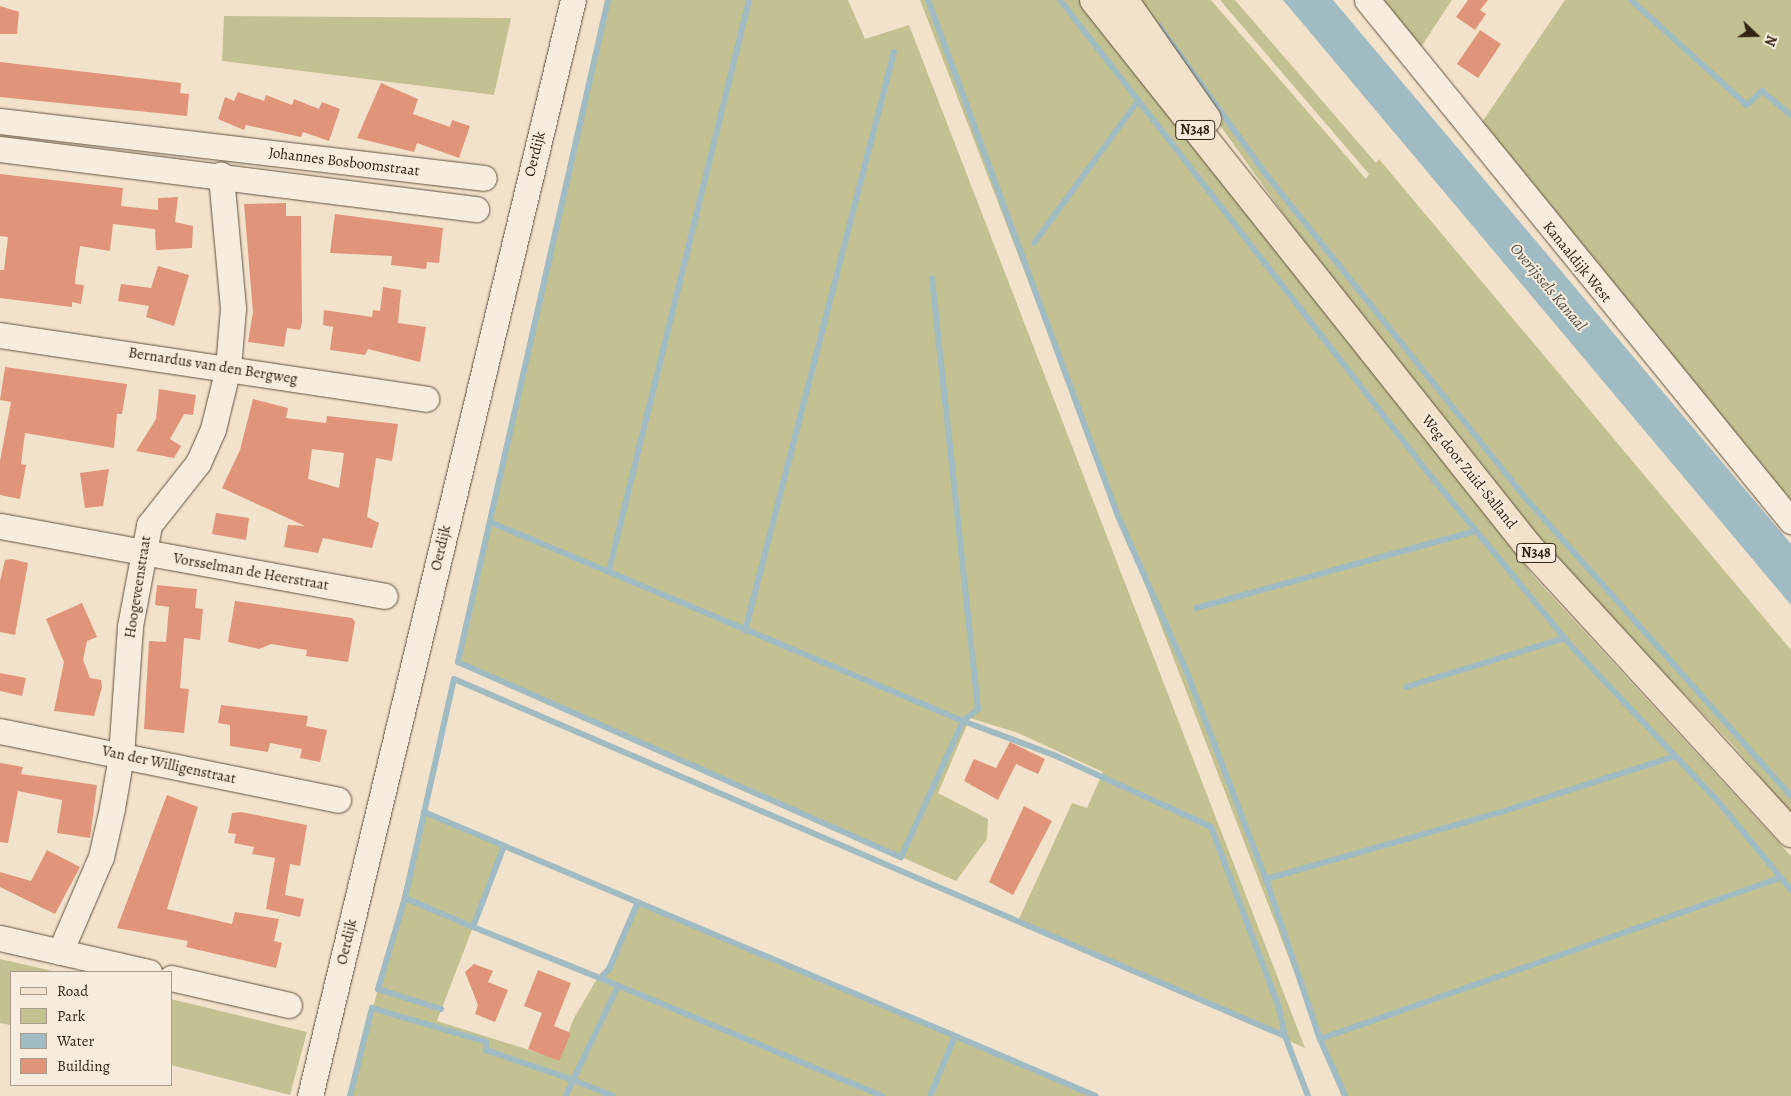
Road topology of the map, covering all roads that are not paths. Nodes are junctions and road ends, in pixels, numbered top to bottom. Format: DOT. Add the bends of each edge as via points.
graph roads {
  1 [pos="573,0"];
  2 [pos="1094,0"];
  3 [pos="1124,0"];
  4 [pos="1367,0"];
  5 [pos="0,121"];
  6 [pos="204,146"];
  7 [pos="0,150"];
  8 [pos="212,174"];
  9 [pos="484,178"];
  10 [pos="476,209"];
  11 [pos="1297,260"];
  12 [pos="0,335"];
  13 [pos="228,368"];
  14 [pos="426,399"];
  15 [pos="1791,521"];
  16 [pos="0,526"];
  17 [pos="143,552"];
  18 [pos="385,596"];
  19 [pos="0,731"];
  20 [pos="121,756"];
  21 [pos="338,800"];
  22 [pos="1791,833"];
  23 [pos="0,938"];
  24 [pos="60,952"];
  25 [pos="145,971"];
  26 [pos="172,978"];
  27 [pos="289,1005"];
  28 [pos="310,1096"];
  1 -- 28 [label="street, Oerdijk"];
  2 -- 11 [label="main road, Weg door Zuid-Salland / N348"];
  3 -- 11 [label="main road, Weg door Zuid-Salland / N348" via="1179,76"];
  4 -- 15 [label="street, Kanaaldijk West"];
  5 -- 6 [label="street, Johannes Bosboomstraat"];
  6 -- 8 [label="street"];
  6 -- 9 [label="street, Johannes Bosboomstraat"];
  7 -- 8 [label="street, Johannes Bosboomstraat"];
  8 -- 10 [label="street, Johannes Bosboomstraat"];
  8 -- 13 [label="street, Hoogeveenstraat" via="232,308"];
  11 -- 22 [label="main road, Weg door Zuid-Salland / N348" via="1529,546"];
  12 -- 13 [label="street, Bernardus van den Bergweg"];
  13 -- 14 [label="street, Bernardus van den Bergweg"];
  13 -- 17 [label="street, Hoogeveenstraat" via="213,429 198,463 149,525"];
  16 -- 17 [label="street, Vorsselman de Heerstraat"];
  17 -- 18 [label="street, Vorsselman de Heerstraat"];
  17 -- 20 [label="street, Hoogeveenstraat" via="130,626"];
  19 -- 20 [label="street, Van der Willigenstraat"];
  20 -- 21 [label="street, Van der Willigenstraat"];
  20 -- 24 [label="street, Hoogeveenstraat" via="101,857"];
  23 -- 24 [label="street"];
  24 -- 25 [label="street"];
  26 -- 27 [label="street"];
}
